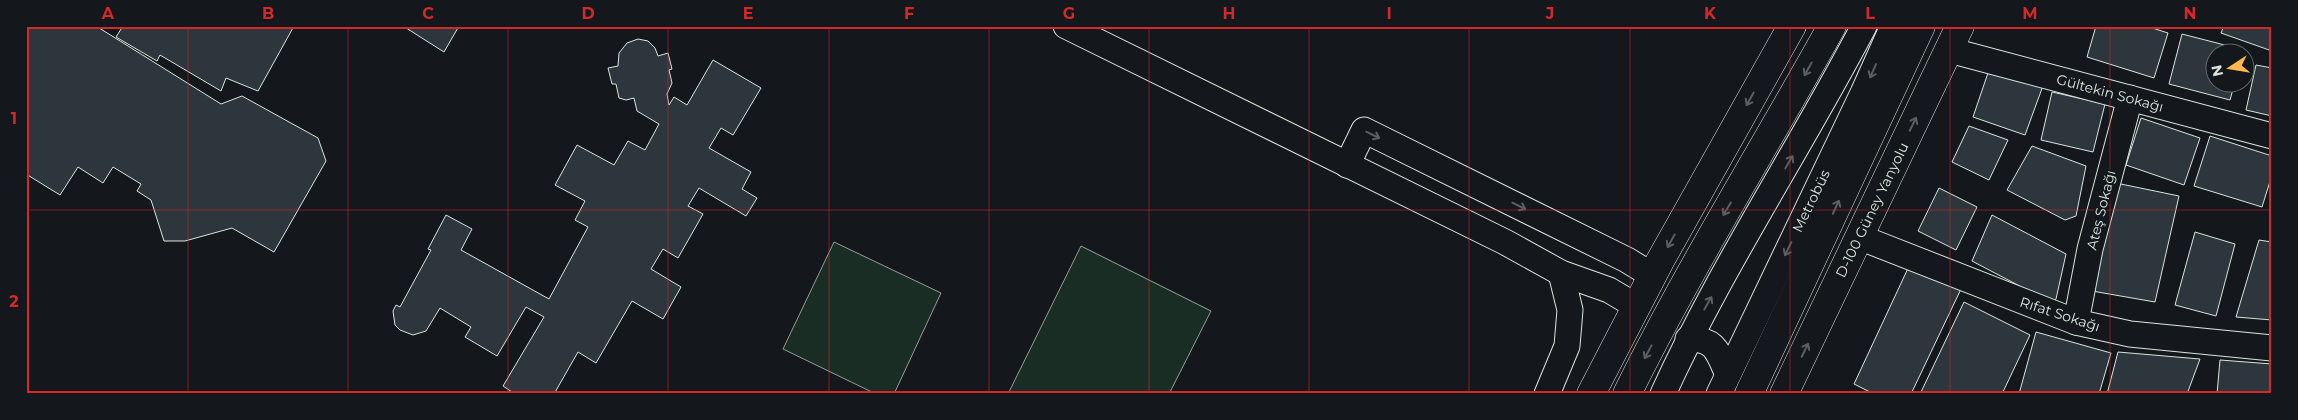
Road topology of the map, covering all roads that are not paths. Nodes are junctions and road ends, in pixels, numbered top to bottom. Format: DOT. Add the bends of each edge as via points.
graph roads {
  1 [pos="1066,26"];
  2 [pos="1792,26"];
  3 [pos="1832,26"];
  4 [pos="1864,26"];
  5 [pos="1893,26"];
  6 [pos="1921,26"];
  7 [pos="1954,38"];
  8 [pos="2130,98"];
  9 [pos="2272,136"];
  10 [pos="1347,165"];
  11 [pos="1859,237"];
  12 [pos="1561,273"];
  13 [pos="1653,276"];
  14 [pos="1636,306"];
  15 [pos="2076,322"];
  16 [pos="1688,339"];
  17 [pos="2272,348"];
  18 [pos="1723,384"];
  19 [pos="1547,394"];
  20 [pos="1590,394"];
  21 [pos="1627,394"];
  22 [pos="1662,394"];
  23 [pos="1749,394"];
  24 [pos="1784,394"];
  1 -- 10 [label="street"];
  2 -- 13 [label="main road, one-way"];
  3 -- 21 [label="main road, one-way" via="1708,241"];
  16 -- 4 [label="street, one-way"];
  5 -- 18 [label="street, Metrobüs, one-way"];
  23 -- 6 [label="main road, one-way"];
  7 -- 8 [label="street, Gültekin Sokağı"];
  11 -- 7 [label="main road, D-100 Güney Yanyolu, one-way"];
  8 -- 9 [label="street, Gültekin Sokağı"];
  8 -- 15 [label="street, Ateş Sokağı" via="2090,249"];
  10 -- 12 [label="street"];
  10 -- 13 [label="street, one-way" via="1364,130 1627,260"];
  11 -- 15 [label="street, Rıfat Sokağı"];
  24 -- 11 [label="main road, D-100 Güney Yanyolu, one-way"];
  12 -- 14 [label="street" via="1609,290"];
  12 -- 19 [label="street" via="1570,310 1567,346"];
  13 -- 14 [label="main road"];
  14 -- 20 [label="main road"];
  15 -- 17 [label="street, Rıfat Sokağı" via="2130,334"];
  16 -- 18 [label="street, Metrobüs" via="1702,338 1711,344 1721,358"];
  16 -- 22 [label="street"];
}
